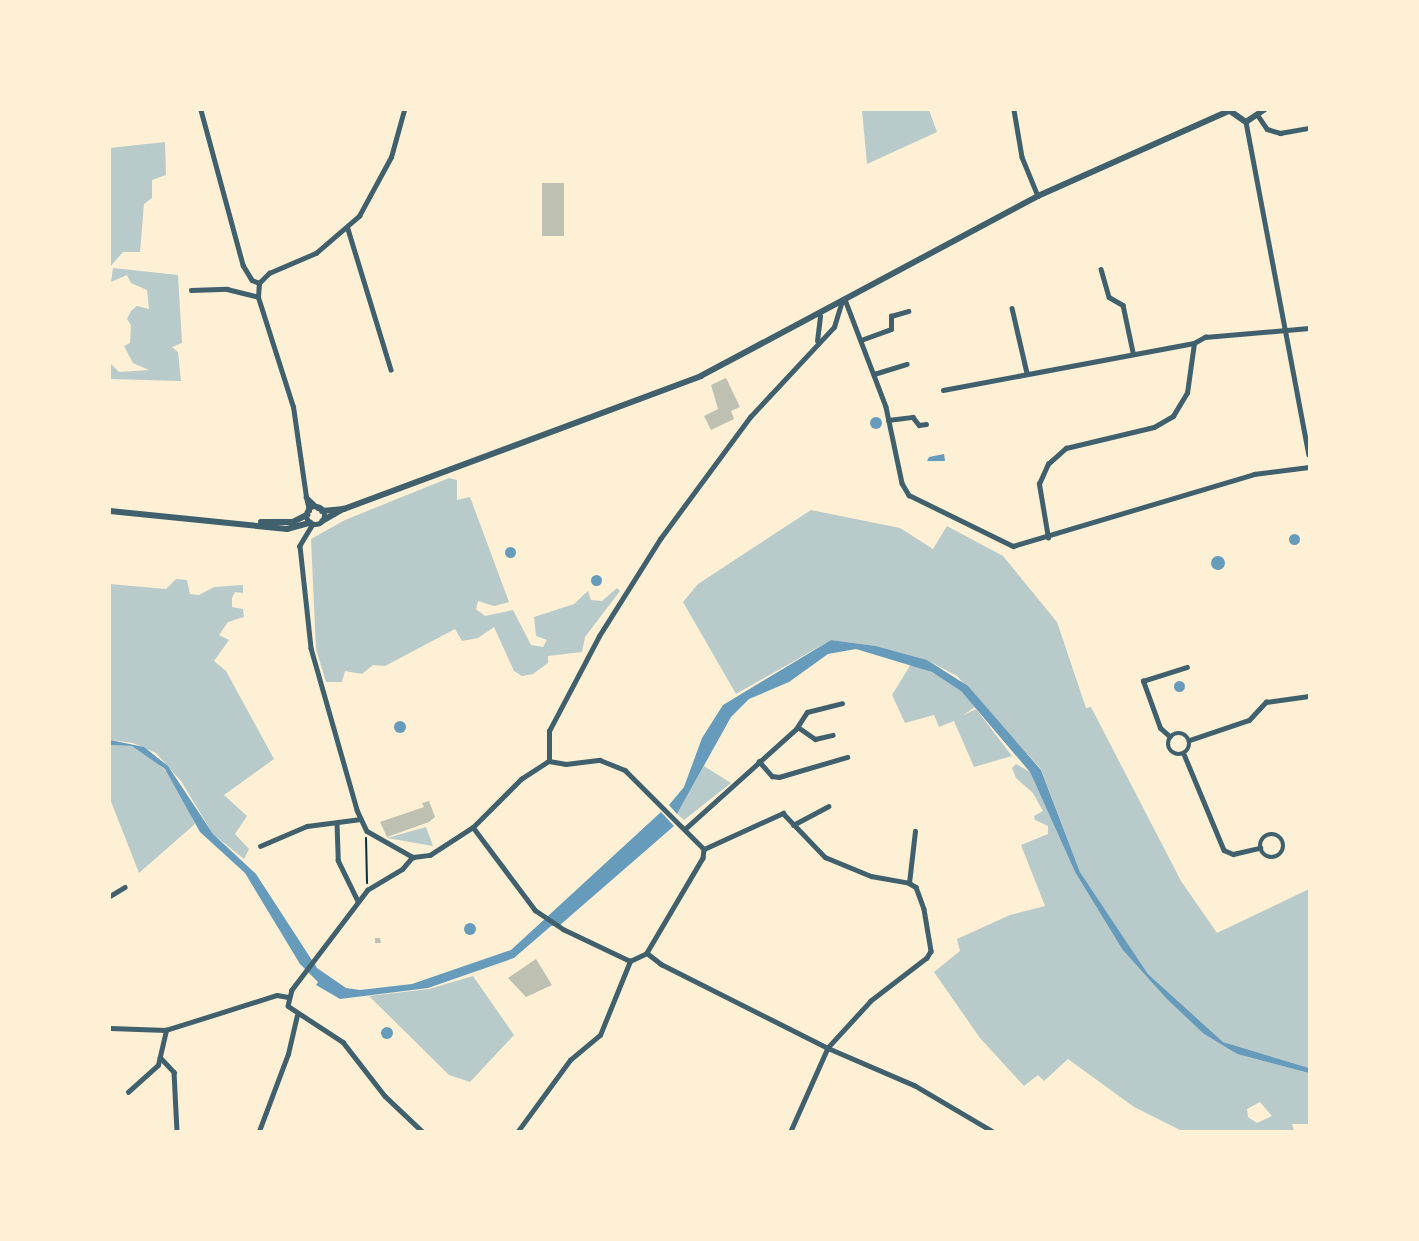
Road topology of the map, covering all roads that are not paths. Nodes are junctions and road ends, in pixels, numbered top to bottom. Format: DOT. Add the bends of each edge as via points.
graph roads {
  1 [pos="201,110"];
  2 [pos="404,110"];
  3 [pos="1014,110"];
  4 [pos="1264,110"];
  5 [pos="1229,111"];
  6 [pos="1258,117"];
  7 [pos="1246,122"];
  8 [pos="1309,128"];
  9 [pos="1038,196"];
  10 [pos="348,229"];
  11 [pos="1101,269"];
  12 [pos="259,283"];
  13 [pos="191,290"];
  14 [pos="258,297"];
  15 [pos="844,303"];
  16 [pos="1012,308"];
  17 [pos="908,310"];
  18 [pos="820,316"];
  19 [pos="1283,328"];
  20 [pos="1309,328"];
  21 [pos="861,340"];
  22 [pos="817,342"];
  23 [pos="1194,343"];
  24 [pos="1133,352"];
  25 [pos="907,364"];
  26 [pos="391,370"];
  27 [pos="1027,373"];
  28 [pos="874,374"];
  29 [pos="943,390"];
  30 [pos="888,420"];
  31 [pos="926,424"];
  32 [pos="1309,454"];
  33 [pos="1309,467"];
  34 [pos="306,497"];
  35 [pos="320,509"];
  36 [pos="344,509"];
  37 [pos="110,511"];
  38 [pos="308,513"];
  39 [pos="323,521"];
  40 [pos="256,523"];
  41 [pos="312,524"];
  42 [pos="1048,538"];
  43 [pos="1187,667"];
  44 [pos="1309,696"];
  45 [pos="842,703"];
  46 [pos="798,727"];
  47 [pos="834,735"];
  48 [pos="1170,737"];
  49 [pos="1190,740"];
  50 [pos="1184,754"];
  51 [pos="847,756"];
  52 [pos="549,761"];
  53 [pos="759,761"];
  54 [pos="828,806"];
  55 [pos="361,819"];
  56 [pos="337,823"];
  57 [pos="792,825"];
  58 [pos="473,827"];
  59 [pos="685,829"];
  60 [pos="916,831"];
  61 [pos="260,846"];
  62 [pos="1260,848"];
  63 [pos="704,849"];
  64 [pos="413,857"];
  65 [pos="909,883"];
  66 [pos="124,887"];
  67 [pos="110,896"];
  68 [pos="358,901"];
  69 [pos="647,953"];
  70 [pos="630,961"];
  71 [pos="288,997"];
  72 [pos="297,1016"];
  73 [pos="110,1028"];
  74 [pos="166,1030"];
  75 [pos="828,1048"];
  76 [pos="160,1057"];
  77 [pos="128,1092"];
  78 [pos="177,1131"];
  79 [pos="259,1131"];
  80 [pos="422,1131"];
  81 [pos="518,1131"];
  82 [pos="791,1131"];
  83 [pos="992,1131"];
  1 -- 12 [label="street" via="243,265 252,280"];
  2 -- 10 [label="street" via="382,179"];
  3 -- 9 [label="street" via="1022,157"];
  4 -- 6 [label="street"];
  5 -- 7 [label="street"];
  5 -- 9 [label="street"];
  6 -- 7 [label="street"];
  6 -- 8 [label="street" via="1267,129 1298,131"];
  7 -- 19 [label="street"];
  9 -- 15 [label="street"];
  10 -- 12 [label="street" via="316,253 269,273"];
  10 -- 26 [label="street"];
  11 -- 24 [label="street" via="1109,297 1123,305"];
  12 -- 14 [label="street"];
  13 -- 14 [label="street" via="227,289"];
  14 -- 34 [label="street" via="290,394"];
  15 -- 18 [label="street"];
  15 -- 21 [label="street"];
  15 -- 22 [label="street" via="834,327"];
  16 -- 27 [label="street"];
  17 -- 21 [label="street" via="891,316 891,330"];
  18 -- 22 [label="street"];
  18 -- 36 [label="street" via="701,376"];
  19 -- 20 [label="street"];
  19 -- 23 [label="street" via="1205,337"];
  19 -- 32 [label="street"];
  21 -- 28 [label="street"];
  22 -- 52 [label="street" via="750,417 660,540 599,636 550,731"];
  23 -- 24 [label="street"];
  23 -- 42 [label="street" via="1187,393 1173,416 1154,428 1066,448 1048,464 1039,484"];
  24 -- 27 [label="street"];
  25 -- 28 [label="street"];
  27 -- 29 [label="street"];
  28 -- 30 [label="street"];
  30 -- 31 [label="street" via="913,417 918,425"];
  30 -- 42 [label="street" via="902,483 909,495 1013,546"];
  33 -- 42 [label="street" via="1254,474"];
  34 -- 35 [label="street"];
  34 -- 38 [label="street"];
  35 -- 36 [label="street"];
  35 -- 38 [label="street"];
  35 -- 39 [label="street"];
  36 -- 39 [label="street"];
  37 -- 40 [label="street"];
  38 -- 40 [label="street" via="293,522"];
  38 -- 41 [label="street"];
  39 -- 41 [label="street"];
  40 -- 41 [label="street" via="287,529"];
  41 -- 55 [label="street" via="300,546 311,648"];
  43 -- 48 [label="street" via="1143,681 1160,728"];
  44 -- 49 [label="street" via="1266,702 1249,720"];
  45 -- 46 [label="street" via="807,712"];
  46 -- 47 [label="street" via="815,739"];
  46 -- 53 [label="street"];
  48 -- 49 [label="street" via="1183,733"];
  48 -- 50 [label="street" via="1170,751"];
  49 -- 50 [label="street"];
  50 -- 62 [label="street" via="1224,850 1233,854"];
  51 -- 53 [label="street" via="779,777 770,774"];
  52 -- 58 [label="street" via="521,779"];
  52 -- 59 [label="street" via="608,762 635,777"];
  53 -- 59 [label="street"];
  54 -- 57 [label="street"];
  55 -- 56 [label="street"];
  55 -- 64 [label="street" via="367,831"];
  56 -- 61 [label="street" via="286,832"];
  56 -- 68 [label="street" via="338,860"];
  57 -- 63 [label="street" via="783,813"];
  57 -- 65 [label="street" via="825,858 871,876"];
  58 -- 64 [label="street" via="430,855"];
  58 -- 70 [label="street" via="543,916"];
  59 -- 63 [label="street"];
  60 -- 65 [label="street"];
  62 -- 62 [label="street" via="1267,857 1274,858 1281,855 1284,844 1276,835 1268,835"];
  63 -- 69 [label="street" via="703,858"];
  64 -- 68 [label="street" via="403,869 368,890"];
  65 -- 75 [label="street" via="916,887 924,909 931,951 871,1002"];
  66 -- 67 [label="street"];
  68 -- 71 [label="street"];
  69 -- 70 [label="street"];
  69 -- 75 [label="street" via="661,964"];
  70 -- 81 [label="street" via="600,1035 570,1060"];
  71 -- 72 [label="street" via="288,1006"];
  71 -- 74 [label="street" via="276,995"];
  72 -- 79 [label="street" via="288,1054"];
  72 -- 80 [label="street" via="343,1042 385,1096"];
  73 -- 74 [label="street"];
  74 -- 76 [label="street"];
  75 -- 82 [label="street"];
  75 -- 83 [label="street" via="914,1085"];
  76 -- 77 [label="street" via="158,1065"];
  76 -- 78 [label="street" via="174,1072"];
}
